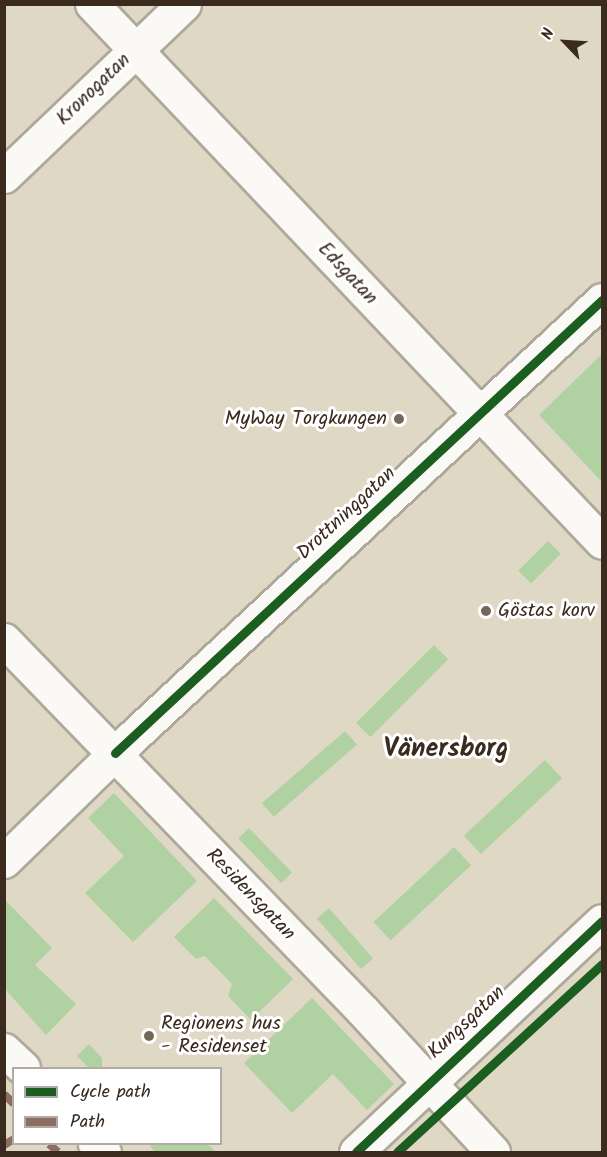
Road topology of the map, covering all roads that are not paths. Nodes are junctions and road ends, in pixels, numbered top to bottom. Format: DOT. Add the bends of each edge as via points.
graph roads {
  1 [pos="92,4"];
  2 [pos="184,4"];
  3 [pos="136,50"];
  4 [pos="4,176"];
  5 [pos="603,300"];
  6 [pos="481,415"];
  7 [pos="603,542"];
  8 [pos="4,640"];
  9 [pos="116,753"];
  10 [pos="4,861"];
  11 [pos="603,921"];
  12 [pos="4,1050"];
  13 [pos="22,1067"];
  14 [pos="429,1083"];
  15 [pos="356,1152"];
  16 [pos="493,1152"];
  1 -- 3 [label="street, Edsgatan"];
  2 -- 3 [label="street, Kronogatan"];
  3 -- 4 [label="street, Kronogatan"];
  3 -- 6 [label="street, Edsgatan"];
  5 -- 6 [label="street, Drottninggatan"];
  6 -- 7 [label="street, Edsgatan"];
  6 -- 9 [label="street, Drottninggatan"];
  8 -- 9 [label="street, Residensgatan"];
  9 -- 10 [label="street, Drottninggatan"];
  9 -- 14 [label="street, Residensgatan"];
  11 -- 14 [label="street, Kungsgatan"];
  12 -- 13 [label="street"];
  14 -- 15 [label="street, Kungsgatan"];
  14 -- 16 [label="street, Residensgatan"];
}
